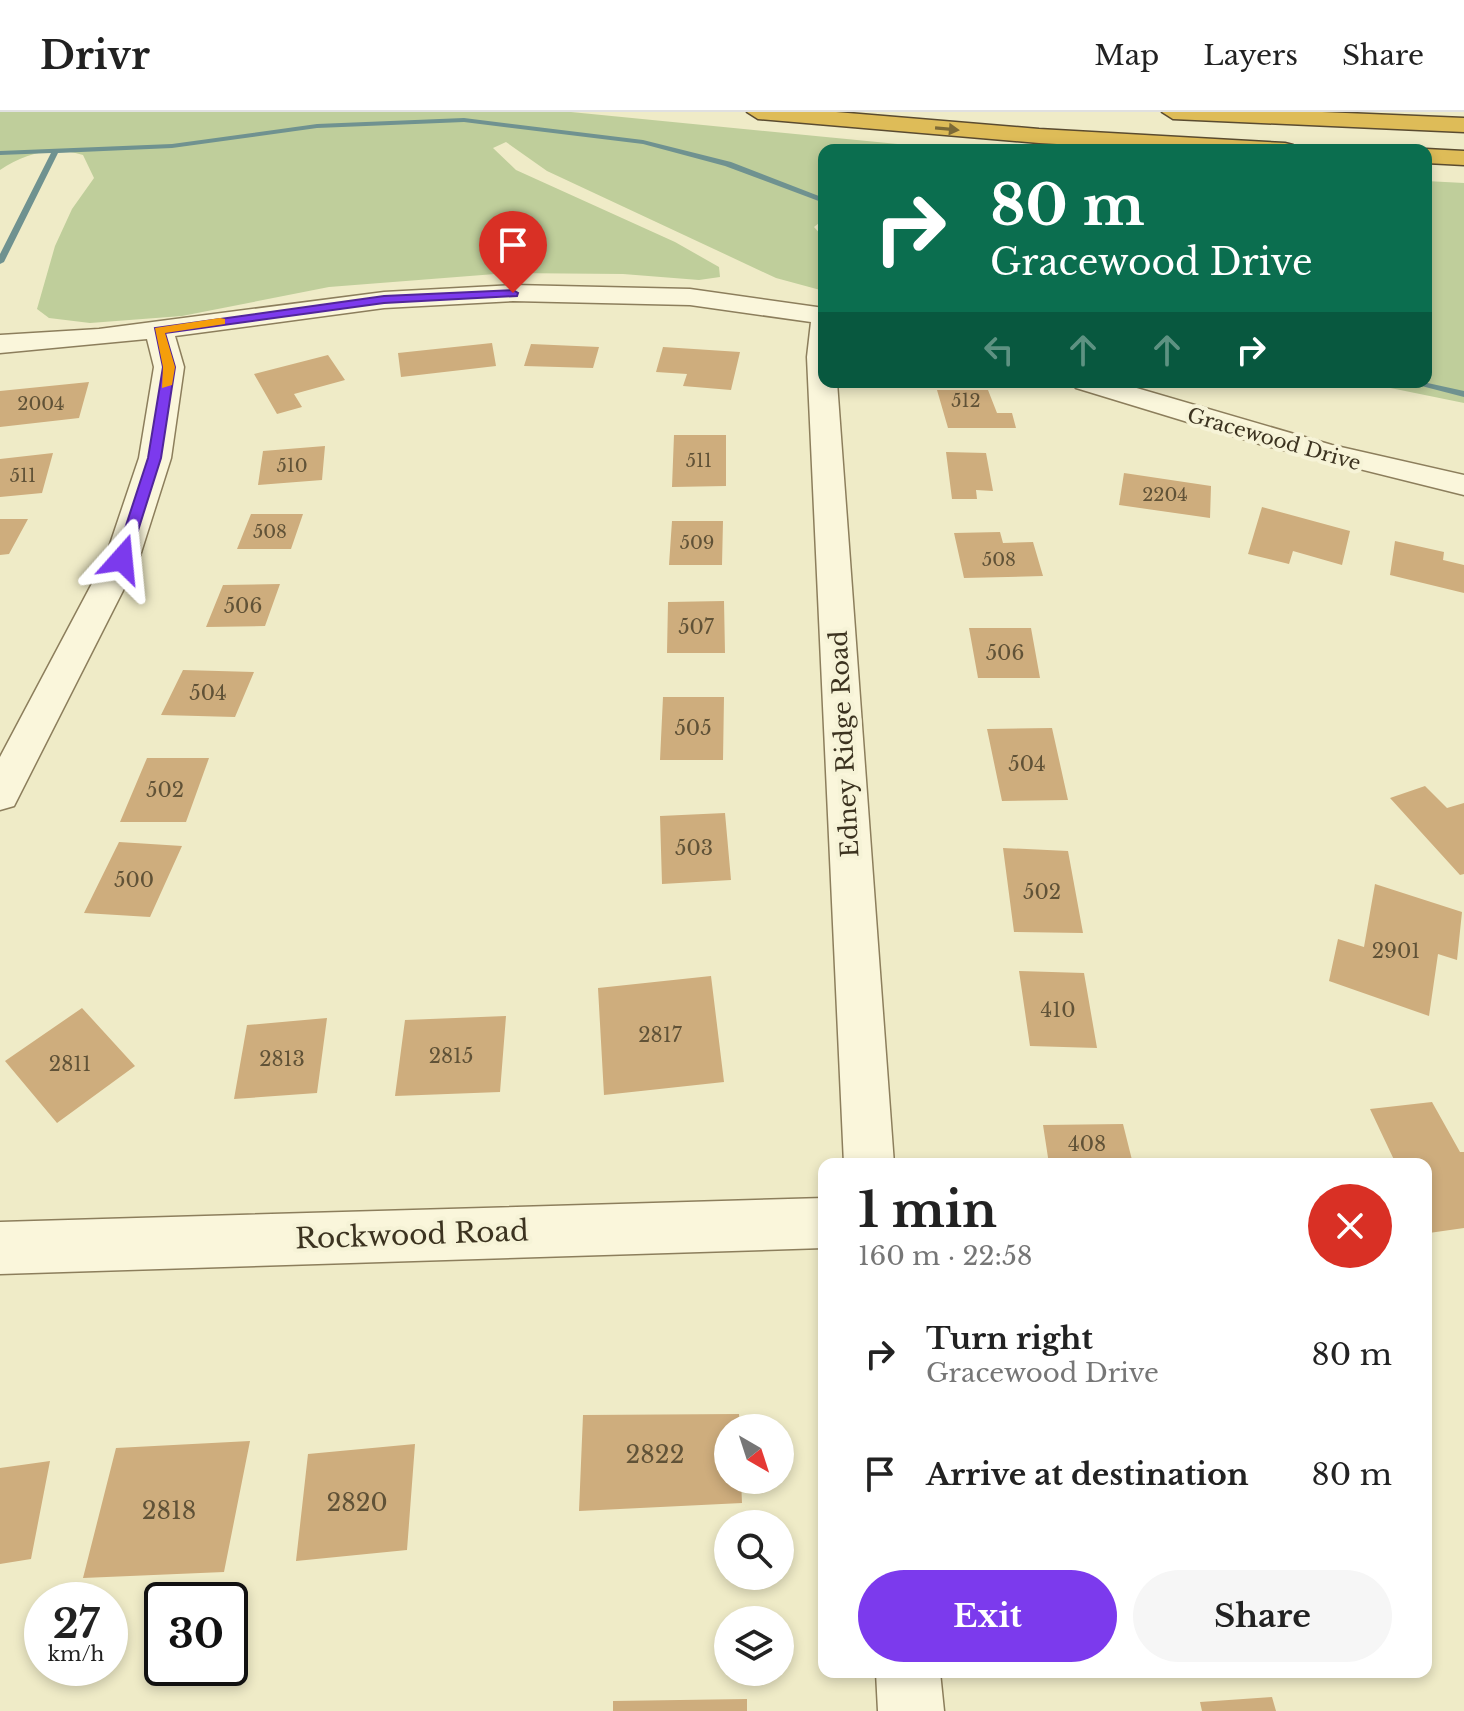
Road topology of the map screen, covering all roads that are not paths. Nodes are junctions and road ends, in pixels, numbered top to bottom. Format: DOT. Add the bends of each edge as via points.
graph roads {
  1 [pos="758,112"];
  2 [pos="1173,112"];
  3 [pos="1464,125"];
  4 [pos="1181,144"];
  5 [pos="1432,156"];
  6 [pos="1464,158"];
  7 [pos="818,315"];
  8 [pos="159,330"];
  9 [pos="0,344"];
  10 [pos="823,388"];
  11 [pos="1105,388"];
  12 [pos="1464,485"];
  13 [pos="0,795"];
  14 [pos="869,1158"];
  15 [pos="818,1223"];
  16 [pos="0,1248"];
  17 [pos="908,1678"];
  18 [pos="911,1711"];
  1 -- 4 [label="highway, one-way"];
  2 -- 3 [label="highway"];
  5 -- 6 [label="highway"];
  7 -- 8 [label="street" via="690,297 513,293 384,300"];
  8 -- 9 [label="street"];
  8 -- 13 [label="street" via="169,367 155,458 122,559"];
  10 -- 14 [label="street, Edney Ridge Road"];
  11 -- 12 [label="street, Gracewood Drive" via="1249,433"];
  15 -- 16 [label="street, Rockwood Road"];
  17 -- 18 [label="street"];
}
